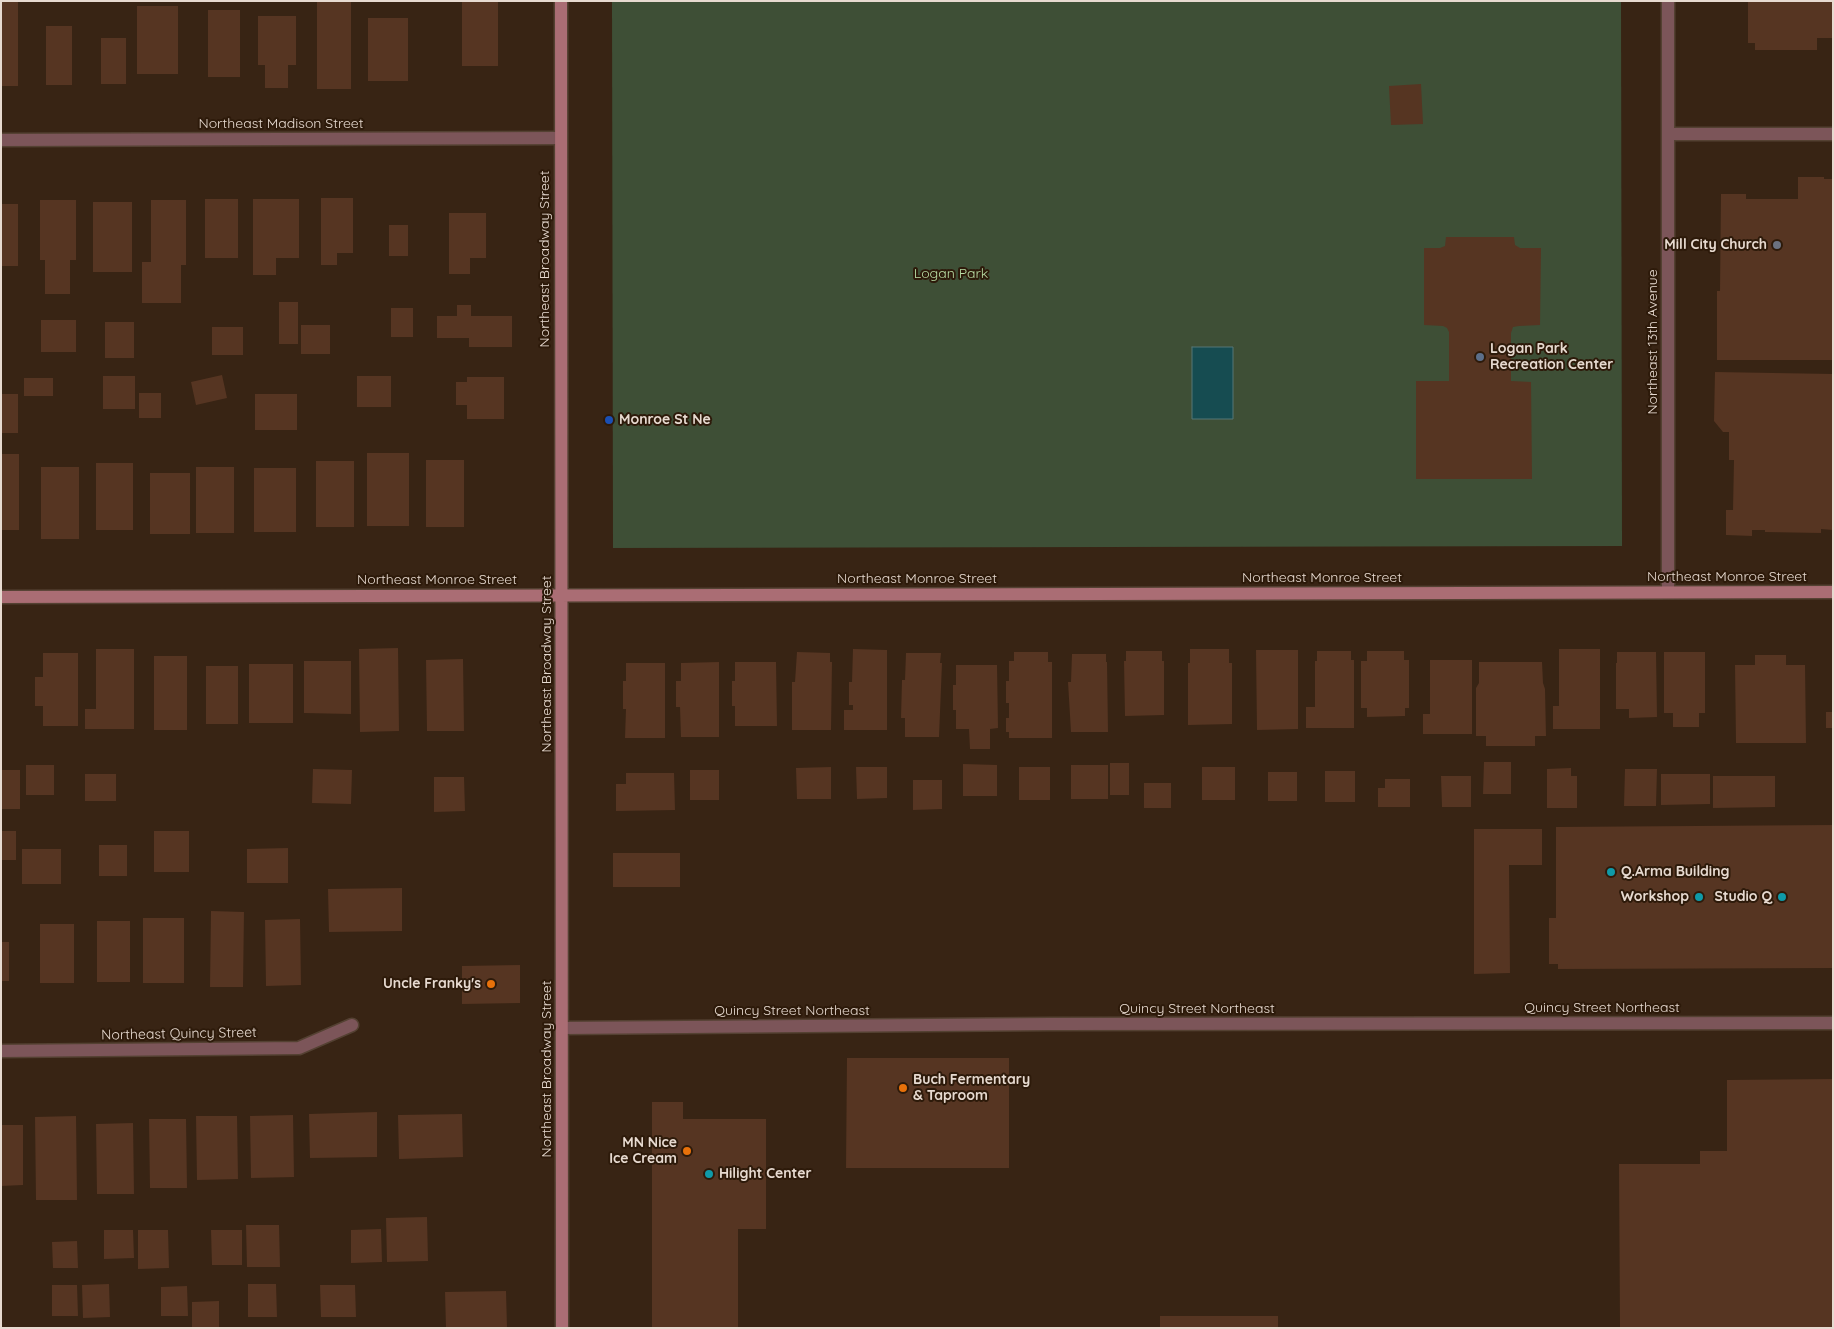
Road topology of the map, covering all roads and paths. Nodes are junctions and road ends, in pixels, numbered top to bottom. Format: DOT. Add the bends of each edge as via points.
graph roads {
  1 [pos="561,1"];
  2 [pos="1668,1"];
  3 [pos="1668,134"];
  4 [pos="1833,134"];
  5 [pos="560,138"];
  6 [pos="1,140"];
  7 [pos="1668,592"];
  8 [pos="1833,592"];
  9 [pos="562,594"];
  10 [pos="1,597"];
  11 [pos="1833,1023"];
  12 [pos="352,1025"];
  13 [pos="562,1028"];
  14 [pos="1,1051"];
  15 [pos="562,1328"];
  1 -- 5 [label="street, Northeast Broadway Street"];
  2 -- 3 [label="street, Northeast 13th Avenue"];
  3 -- 4 [label="street"];
  3 -- 7 [label="street, Northeast 13th Avenue"];
  5 -- 6 [label="street, Northeast Madison Street"];
  5 -- 9 [label="street, Northeast Broadway Street"];
  7 -- 8 [label="street, Northeast Monroe Street"];
  7 -- 9 [label="street, Northeast Monroe Street"];
  9 -- 10 [label="street, Northeast Monroe Street"];
  9 -- 13 [label="street, Northeast Broadway Street"];
  11 -- 13 [label="street, Quincy Street Northeast"];
  12 -- 14 [label="street, Northeast Quincy Street" via="299,1048"];
  13 -- 15 [label="street, Northeast Broadway Street"];
}
